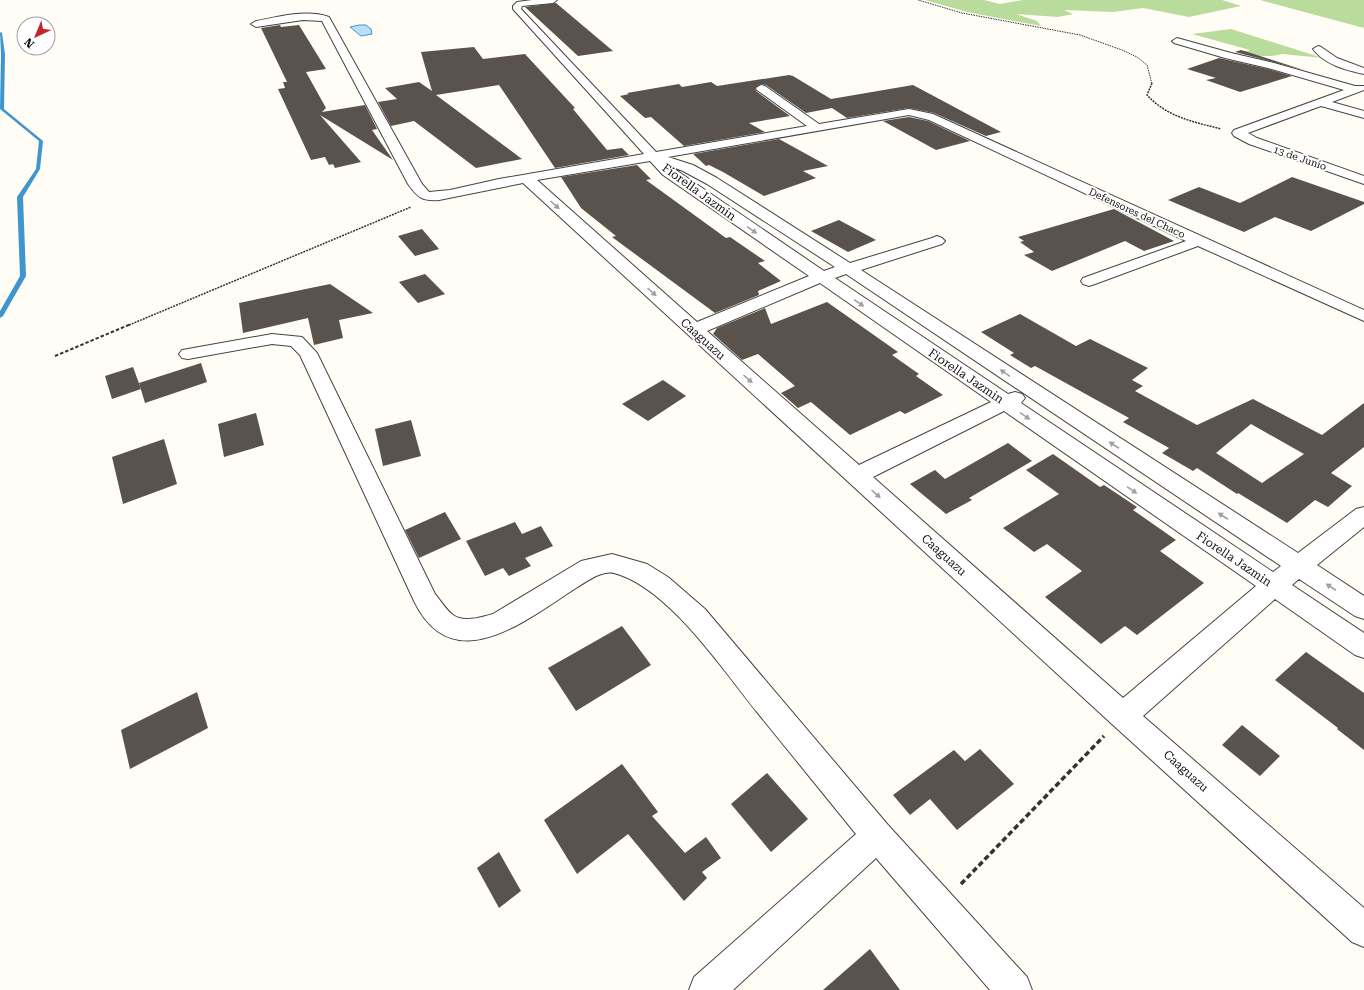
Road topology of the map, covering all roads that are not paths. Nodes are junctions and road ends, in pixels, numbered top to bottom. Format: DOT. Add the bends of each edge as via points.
graph roads {
  1 [pos="553,0"];
  2 [pos="256,24"];
  3 [pos="1177,41"];
  4 [pos="1318,49"];
  5 [pos="1364,71"];
  6 [pos="761,88"];
  7 [pos="1360,89"];
  8 [pos="1323,103"];
  9 [pos="1364,115"];
  10 [pos="816,127"];
  11 [pos="653,158"];
  12 [pos="526,179"];
  13 [pos="1364,180"];
  14 [pos="937,241"];
  15 [pos="1199,241"];
  16 [pos="847,268"];
  17 [pos="821,277"];
  18 [pos="1089,281"];
  19 [pos="1364,316"];
  20 [pos="693,330"];
  21 [pos="188,354"];
  22 [pos="1030,390"];
  23 [pos="1005,403"];
  24 [pos="856,476"];
  25 [pos="1364,514"];
  26 [pos="1298,566"];
  27 [pos="1273,586"];
  28 [pos="1364,609"];
  29 [pos="1364,647"];
  30 [pos="1123,716"];
  31 [pos="877,836"];
  32 [pos="1364,930"];
  33 [pos="707,990"];
  34 [pos="1014,990"];
  1 -- 11 [label="street" via="517,6 520,13"];
  2 -- 12 [label="street" via="311,16 326,19 415,184 425,196"];
  3 -- 7 [label="street"];
  4 -- 5 [label="street" via="1330,59"];
  6 -- 10 [label="street"];
  7 -- 8 [label="street"];
  8 -- 9 [label="street"];
  8 -- 13 [label="street, 13 de Junio" via="1238,133 1252,141"];
  10 -- 11 [label="street"];
  10 -- 15 [label="street, Defensores del Chaco" via="909,112 933,118"];
  11 -- 12 [label="street"];
  11 -- 16 [label="street, Fiorella Jazmin" via="688,168"];
  11 -- 17 [label="street, Fiorella Jazmin, one-way" via="668,172"];
  12 -- 20 [label="street, Caaguazu, one-way"];
  14 -- 16 [label="street"];
  15 -- 18 [label="street"];
  15 -- 19 [label="street, Defensores del Chaco"];
  16 -- 17 [label="street"];
  22 -- 16 [label="street, Fiorella Jazmin, one-way"];
  17 -- 20 [label="street"];
  17 -- 23 [label="street, Fiorella Jazmin, one-way"];
  20 -- 24 [label="street, Caaguazu, one-way"];
  21 -- 31 [label="street" via="272,339 296,341 308,353 426,602 444,623 454,628 483,628 501,622 589,568 612,563 638,571 659,584 696,617"];
  22 -- 23 [label="street"];
  26 -- 22 [label="street, Fiorella Jazmin, one-way"];
  23 -- 24 [label="street"];
  23 -- 27 [label="street, Fiorella Jazmin, one-way"];
  24 -- 30 [label="street, Caaguazu, one-way"];
  25 -- 26 [label="street"];
  26 -- 27 [label="street"];
  28 -- 26 [label="street, Fiorella Jazmin, one-way"];
  27 -- 29 [label="street, Fiorella Jazmin"];
  27 -- 30 [label="street"];
  30 -- 32 [label="street, Caaguazu"];
  31 -- 33 [label="street"];
  31 -- 34 [label="street"];
}
